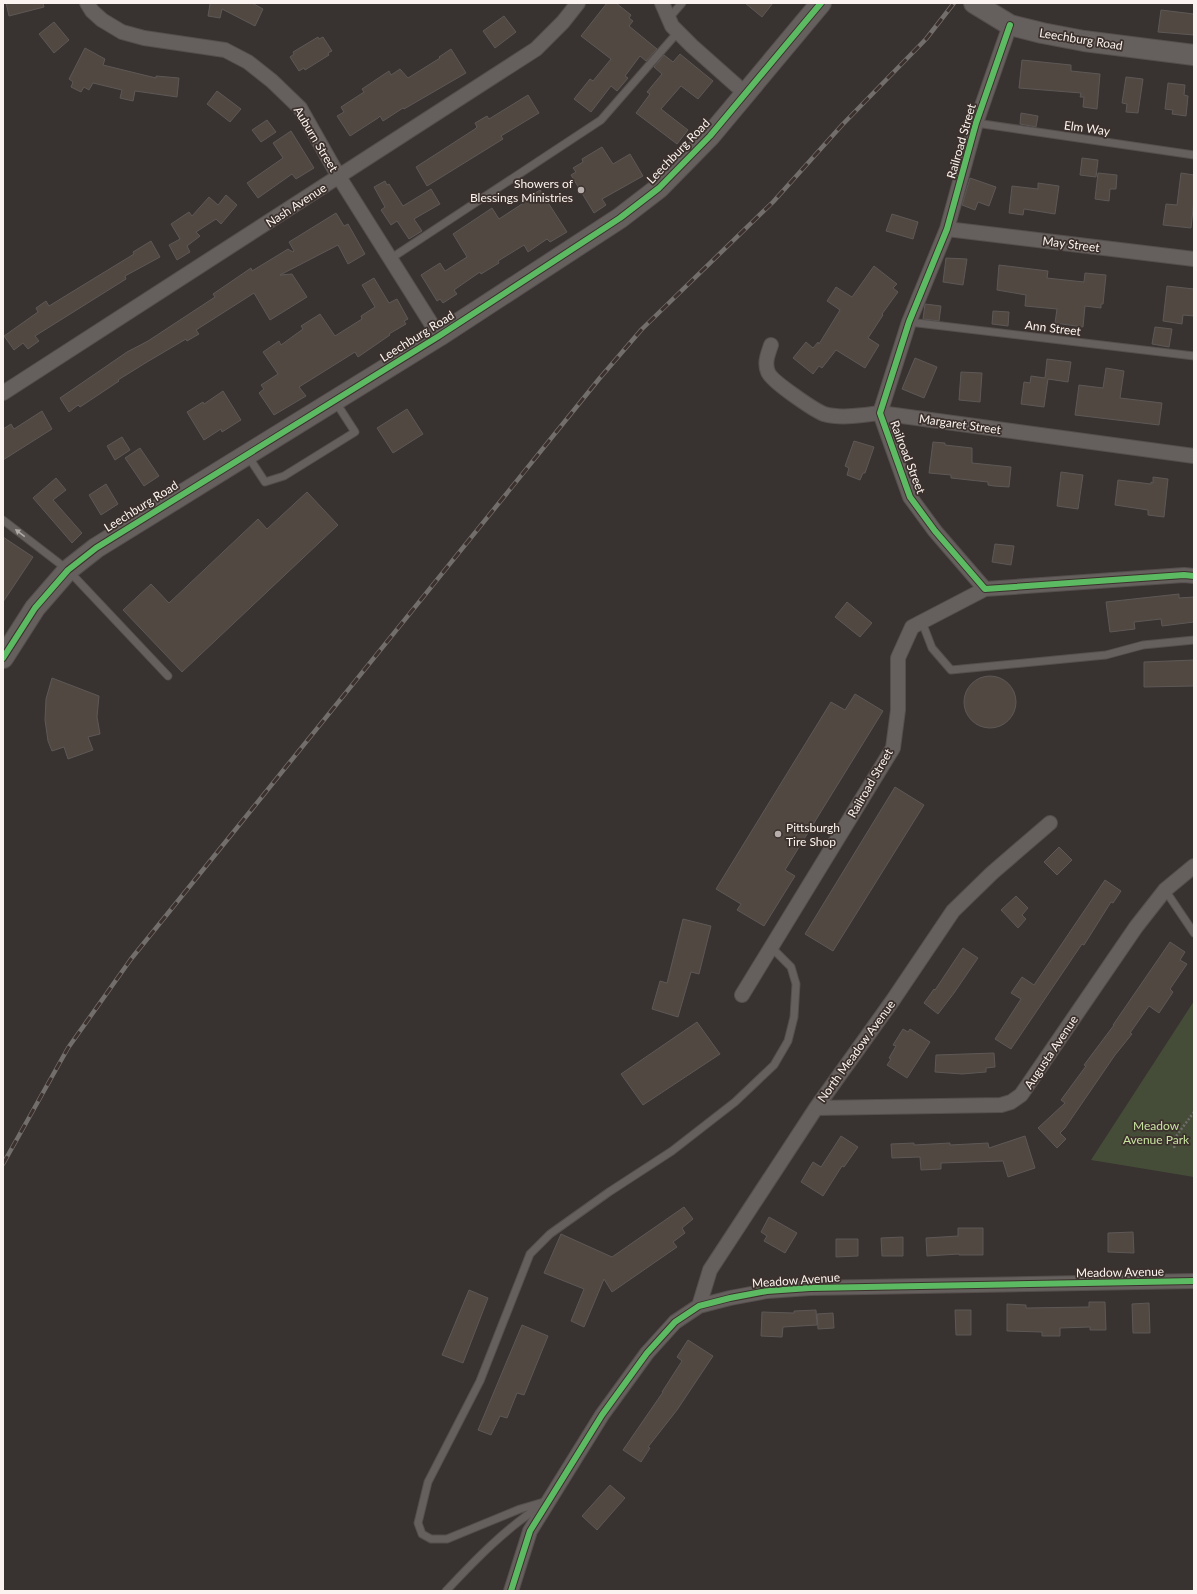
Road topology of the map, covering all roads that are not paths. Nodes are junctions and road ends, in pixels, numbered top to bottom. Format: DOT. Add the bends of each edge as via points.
graph roads {
  1 [pos="87,3"];
  2 [pos="578,3"];
  3 [pos="662,3"];
  4 [pos="682,3"];
  5 [pos="821,3"];
  6 [pos="974,3"];
  7 [pos="669,18"];
  8 [pos="1010,25"];
  9 [pos="678,32"];
  10 [pos="1194,55"];
  11 [pos="746,94"];
  12 [pos="976,123"];
  13 [pos="1194,154"];
  14 [pos="339,177"];
  15 [pos="947,229"];
  16 [pos="390,259"];
  17 [pos="1194,259"];
  18 [pos="909,322"];
  19 [pos="439,336"];
  20 [pos="771,345"];
  21 [pos="1194,356"];
  22 [pos="3,393"];
  23 [pos="334,400"];
  24 [pos="880,413"];
  25 [pos="247,454"];
  26 [pos="1194,456"];
  27 [pos="3,520"];
  28 [pos="68,570"];
  29 [pos="1194,576"];
  30 [pos="985,589"];
  31 [pos="922,622"];
  32 [pos="1194,640"];
  33 [pos="3,658"];
  34 [pos="168,676"];
  35 [pos="1050,823"];
  36 [pos="1194,866"];
  37 [pos="1165,890"];
  38 [pos="1194,933"];
  39 [pos="771,946"];
  40 [pos="742,995"];
  41 [pos="816,1108"];
  42 [pos="1194,1281"];
  43 [pos="699,1306"];
  44 [pos="549,1500"];
  45 [pos="446,1591"];
  46 [pos="511,1591"];
  1 -- 14 [label="street, Auburn Street" via="102,20 122,32 144,38 225,50 248,62 300,108"];
  2 -- 14 [label="street, Nash Avenue" via="536,49"];
  3 -- 7 [label="street"];
  4 -- 7 [label="lane"];
  5 -- 11 [label="street, Leechburg Road"];
  6 -- 8 [label="street, Leechburg Road"];
  7 -- 9 [label="street"];
  8 -- 10 [label="street, Leechburg Road" via="1084,41"];
  8 -- 12 [label="street, Railroad Street"];
  9 -- 11 [label="street"];
  9 -- 16 [label="lane" via="601,120"];
  11 -- 19 [label="street, Leechburg Road" via="710,136 659,188 620,218"];
  12 -- 13 [label="lane, Elm Way"];
  12 -- 15 [label="street, Railroad Street"];
  14 -- 16 [label="street, Auburn Street"];
  14 -- 22 [label="street, Nash Avenue"];
  15 -- 17 [label="street, May Street"];
  15 -- 18 [label="street, Railroad Street"];
  16 -- 19 [label="street, Auburn Street"];
  18 -- 21 [label="lane, Ann Street"];
  18 -- 24 [label="street, Railroad Street"];
  19 -- 23 [label="street, Leechburg Road"];
  20 -- 24 [label="street, Margaret Street" via="766,364 768,373 780,385 824,414 843,416"];
  23 -- 25 [label="street, Leechburg Road"];
  23 -- 25 [label="lane" via="356,432 284,476 265,482"];
  24 -- 26 [label="street, Margaret Street"];
  24 -- 30 [label="street, Railroad Street" via="910,497 935,531"];
  25 -- 28 [label="street, Leechburg Road" via="96,548"];
  28 -- 27 [label="lane, one-way"];
  28 -- 33 [label="street, Leechburg Road" via="35,608"];
  28 -- 34 [label="lane"];
  29 -- 30 [label="street, Railroad Street"];
  30 -- 31 [label="street, Railroad Street"];
  31 -- 32 [label="lane" via="932,648 950,670 1106,655 1143,645"];
  31 -- 39 [label="street, Railroad Street" via="912,627 898,658 898,710 893,748"];
  35 -- 41 [label="street, North Meadow Avenue" via="953,911"];
  36 -- 37 [label="street, Augusta Avenue"];
  37 -- 38 [label="lane"];
  37 -- 41 [label="street, Augusta Avenue" via="1136,927 1021,1096 1012,1102 1001,1105"];
  39 -- 40 [label="street, Railroad Street"];
  39 -- 44 [label="lane" via="791,967 796,984 794,1017 788,1041 774,1065 735,1102 672,1151 550,1234 530,1254 480,1381 428,1482 418,1523 422,1534 431,1539 447,1539 520,1508"];
  41 -- 43 [label="street, North Meadow Avenue" via="710,1270"];
  42 -- 43 [label="street, Meadow Avenue" via="810,1288 767,1291"];
  43 -- 44 [label="street, Meadow Avenue" via="675,1322 647,1354 602,1415"];
  44 -- 45 [label="lane" via="520,1519"];
  44 -- 46 [label="street, Meadow Avenue" via="530,1531"];
}
